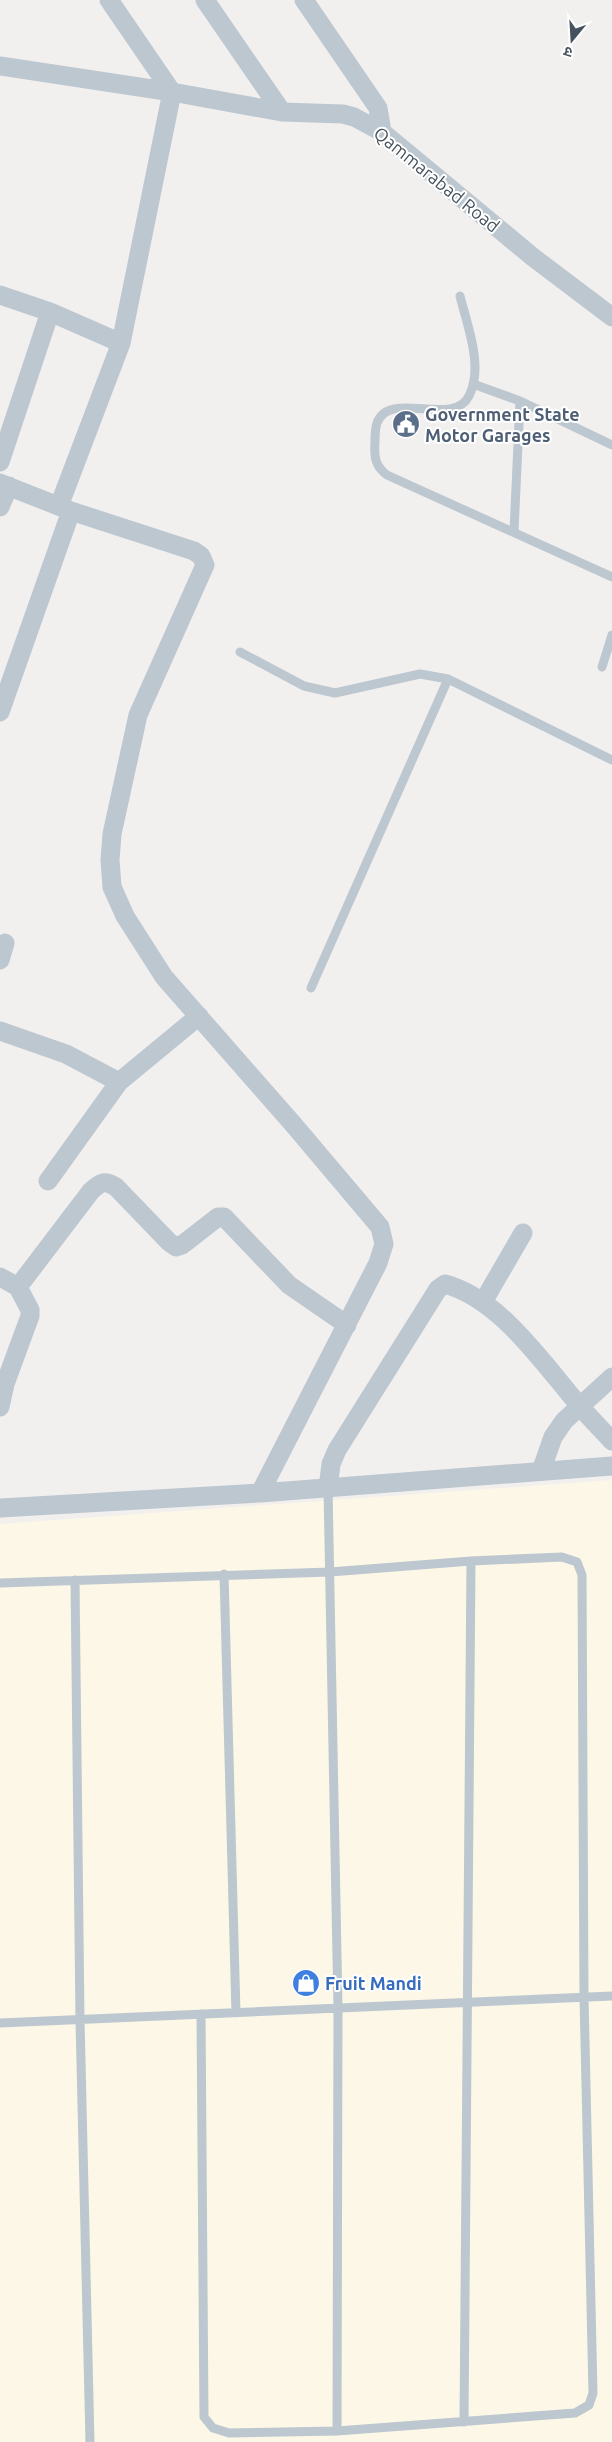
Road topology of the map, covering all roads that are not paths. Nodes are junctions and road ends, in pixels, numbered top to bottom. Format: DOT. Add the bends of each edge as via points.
graph roads {
  1 [pos="110,0"];
  2 [pos="205,0"];
  3 [pos="304,0"];
  4 [pos="0,66"];
  5 [pos="172,92"];
  6 [pos="282,112"];
  7 [pos="382,132"];
  8 [pos="0,295"];
  9 [pos="460,296"];
  10 [pos="50,312"];
  11 [pos="612,317"];
  12 [pos="122,343"];
  13 [pos="473,384"];
  14 [pos="520,401"];
  15 [pos="612,445"];
  16 [pos="0,462"];
  17 [pos="5,484"];
  18 [pos="0,507"];
  19 [pos="65,508"];
  20 [pos="514,531"];
  21 [pos="612,577"];
  22 [pos="612,635"];
  23 [pos="240,652"];
  24 [pos="602,667"];
  25 [pos="448,679"];
  26 [pos="0,712"];
  27 [pos="612,760"];
  28 [pos="311,988"];
  29 [pos="199,1016"];
  30 [pos="0,1031"];
  31 [pos="119,1082"];
  32 [pos="48,1181"];
  33 [pos="523,1233"];
  34 [pos="0,1277"];
  35 [pos="18,1287"];
  36 [pos="483,1302"];
  37 [pos="347,1325"];
  38 [pos="612,1377"];
  39 [pos="579,1406"];
  40 [pos="0,1407"];
  41 [pos="612,1441"];
  42 [pos="612,1466"];
  43 [pos="542,1471"];
  44 [pos="328,1488"];
  45 [pos="260,1493"];
  46 [pos="0,1508"];
  47 [pos="471,1561"];
  48 [pos="330,1572"];
  49 [pos="224,1574"];
  50 [pos="75,1580"];
  51 [pos="0,1584"];
  52 [pos="612,1996"];
  53 [pos="584,1997"];
  54 [pos="467,2002"];
  55 [pos="338,2008"];
  56 [pos="236,2013"];
  57 [pos="201,2014"];
  58 [pos="80,2020"];
  59 [pos="0,2023"];
  60 [pos="464,2422"];
  61 [pos="337,2431"];
  62 [pos="90,2442"];
  1 -- 5 [label="street"];
  2 -- 6 [label="street"];
  3 -- 7 [label="street" via="378,108"];
  4 -- 5 [label="street, Qammarabad Road"];
  5 -- 6 [label="street, Qammarabad Road"];
  5 -- 12 [label="street"];
  6 -- 7 [label="street, Qammarabad Road" via="344,114"];
  7 -- 11 [label="street, Qammarabad Road" via="534,258"];
  8 -- 10 [label="street"];
  9 -- 13 [label="lane" via="474,356"];
  10 -- 12 [label="street"];
  10 -- 16 [label="street"];
  12 -- 19 [label="street"];
  13 -- 14 [label="lane"];
  13 -- 20 [label="lane" via="469,398 460,406 443,410 394,408 384,413 377,422 375,462 387,476"];
  14 -- 15 [label="lane"];
  14 -- 20 [label="lane"];
  17 -- 18 [label="street"];
  17 -- 19 [label="street"];
  19 -- 26 [label="street"];
  19 -- 29 [label="street" via="194,551 204,560 205,565 138,715 119,797 110,860 112,887 125,916 164,977"];
  20 -- 21 [label="lane"];
  22 -- 24 [label="lane"];
  23 -- 25 [label="lane" via="304,686 334,694 420,674"];
  25 -- 27 [label="lane"];
  25 -- 28 [label="lane"];
  29 -- 31 [label="street"];
  29 -- 37 [label="street" via="380,1227 384,1244 378,1263"];
  30 -- 31 [label="street" via="66,1054"];
  31 -- 32 [label="street"];
  33 -- 36 [label="street"];
  34 -- 35 [label="street"];
  35 -- 37 [label="street" via="91,1191 100,1183 107,1182 116,1187 176,1247 218,1217 224,1217 289,1285"];
  35 -- 40 [label="street" via="30,1316"];
  36 -- 39 [label="street" via="535,1352"];
  36 -- 44 [label="street" via="445,1284 438,1289 337,1450 330,1464"];
  37 -- 45 [label="street"];
  38 -- 39 [label="street"];
  39 -- 41 [label="street"];
  39 -- 43 [label="street" via="553,1438"];
  42 -- 43 [label="street"];
  43 -- 44 [label="street"];
  44 -- 45 [label="street"];
  44 -- 48 [label="lane"];
  45 -- 46 [label="street"];
  47 -- 48 [label="lane"];
  47 -- 53 [label="lane" via="562,1557 576,1562 582,1576"];
  47 -- 54 [label="lane"];
  48 -- 49 [label="lane"];
  48 -- 55 [label="lane"];
  49 -- 50 [label="lane"];
  49 -- 56 [label="lane"];
  50 -- 51 [label="lane"];
  50 -- 58 [label="lane"];
  52 -- 53 [label="lane"];
  53 -- 54 [label="lane"];
  53 -- 60 [label="lane" via="592,2392 589,2405 575,2413"];
  54 -- 55 [label="lane"];
  54 -- 60 [label="lane"];
  55 -- 56 [label="lane"];
  55 -- 61 [label="lane"];
  56 -- 57 [label="lane"];
  57 -- 58 [label="lane"];
  57 -- 61 [label="lane" via="204,2417 213,2428 229,2433"];
  58 -- 59 [label="lane"];
  58 -- 62 [label="lane"];
  60 -- 61 [label="lane"];
}
